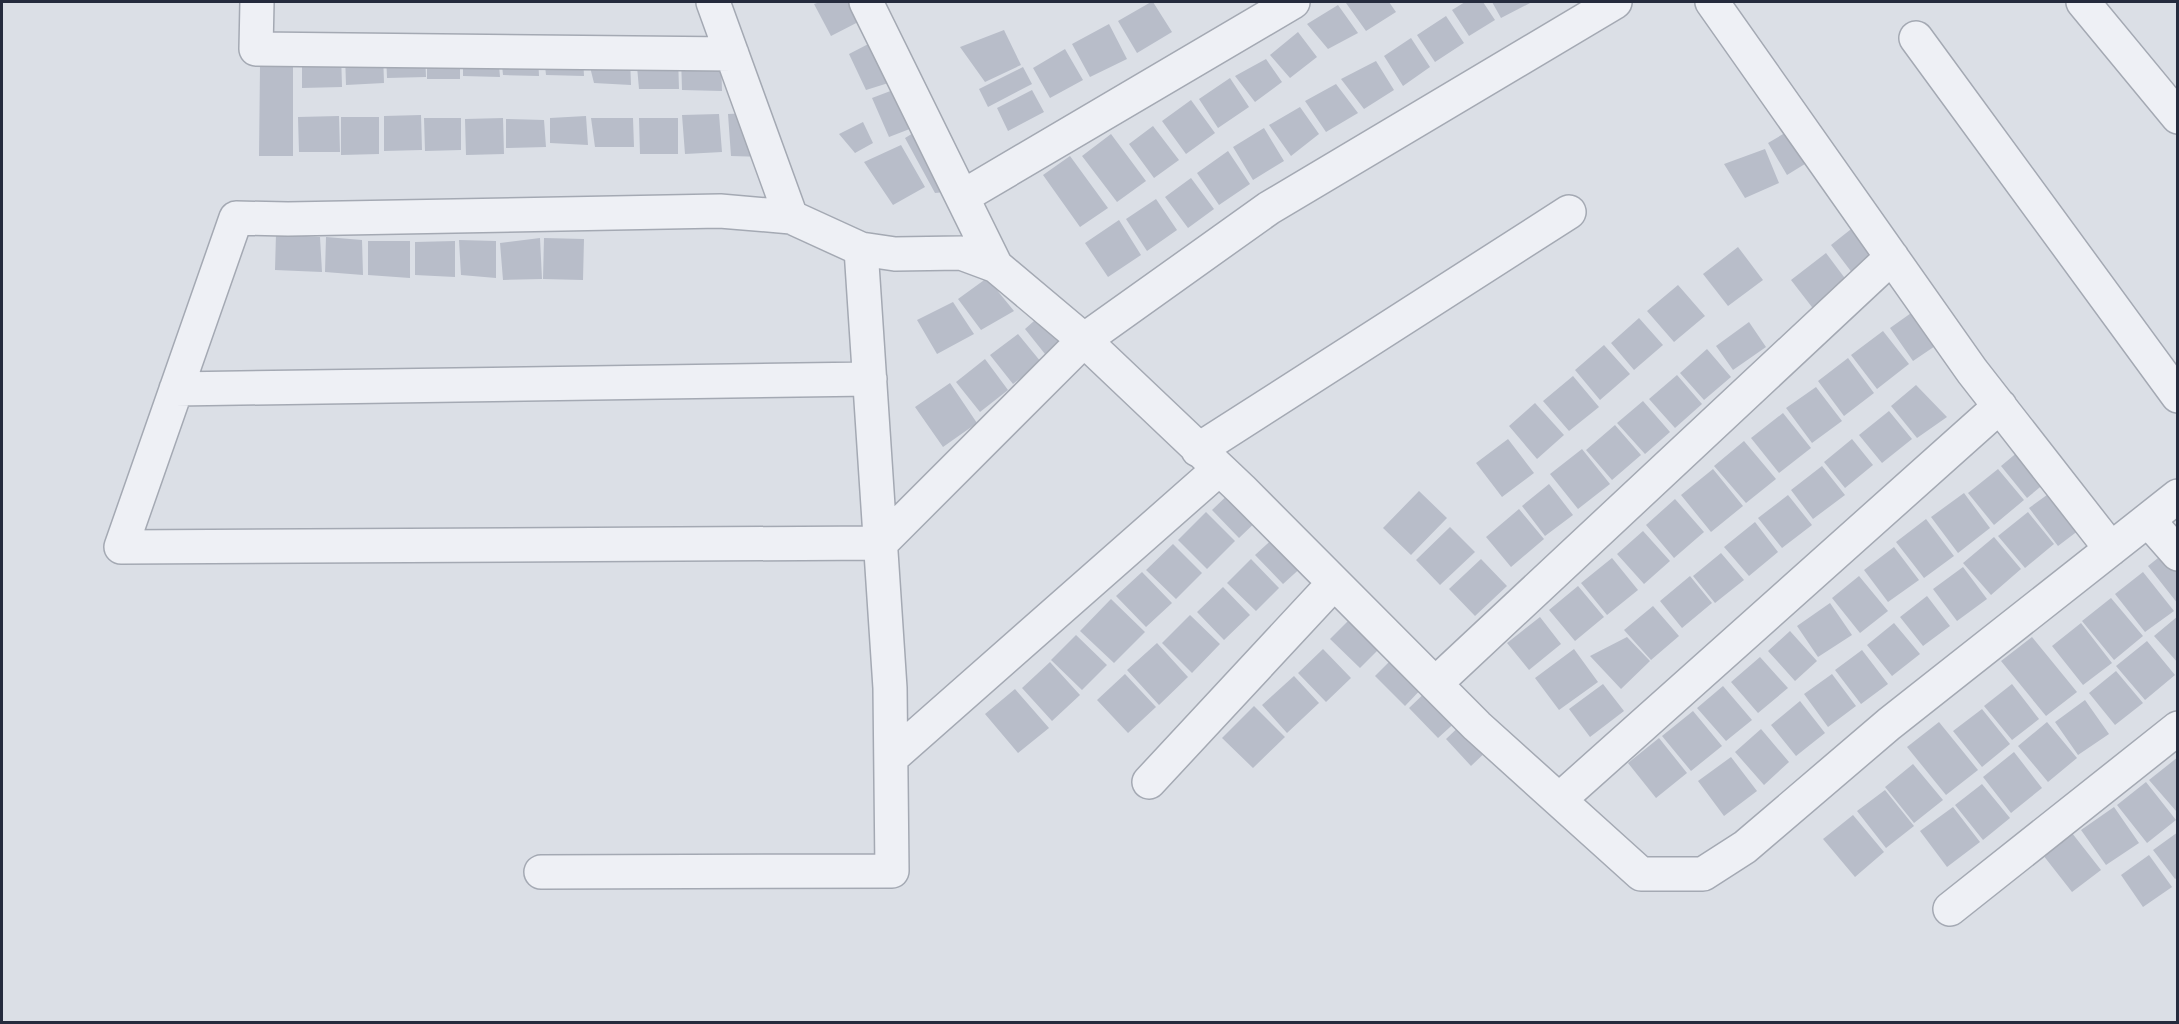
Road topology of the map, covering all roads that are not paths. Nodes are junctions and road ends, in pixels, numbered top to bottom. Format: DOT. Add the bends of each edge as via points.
graph roads {
  1 [pos="257,2"];
  2 [pos="713,2"];
  3 [pos="866,2"];
  4 [pos="1293,2"];
  5 [pos="1615,2"];
  6 [pos="1712,2"];
  7 [pos="2083,2"];
  8 [pos="1916,38"];
  9 [pos="732,54"];
  10 [pos="2178,117"];
  11 [pos="962,197"];
  12 [pos="1569,212"];
  13 [pos="791,217"];
  14 [pos="861,249"];
  15 [pos="1892,257"];
  16 [pos="996,266"];
  17 [pos="1084,340"];
  18 [pos="870,379"];
  19 [pos="176,388"];
  20 [pos="2178,396"];
  21 [pos="2000,406"];
  22 [pos="1209,460"];
  23 [pos="2178,496"];
  24 [pos="2148,520"];
  25 [pos="881,543"];
  26 [pos="2111,549"];
  27 [pos="2178,554"];
  28 [pos="1334,583"];
  29 [pos="1435,684"];
  30 [pos="2178,728"];
  31 [pos="891,758"];
  32 [pos="1149,782"];
  33 [pos="1559,800"];
  34 [pos="541,872"];
  35 [pos="1950,909"];
  1 -- 9 [label="street" via="256,49"];
  2 -- 9 [label="street"];
  3 -- 11 [label="street"];
  4 -- 11 [label="street"];
  5 -- 17 [label="street" via="1269,208"];
  6 -- 15 [label="street"];
  7 -- 10 [label="street"];
  8 -- 20 [label="street"];
  9 -- 13 [label="street"];
  11 -- 16 [label="street"];
  12 -- 22 [label="street"];
  13 -- 14 [label="street"];
  13 -- 19 [label="street" via="720,211 236,218"];
  14 -- 16 [label="street" via="895,254 961,253"];
  14 -- 18 [label="street"];
  15 -- 21 [label="street"];
  15 -- 29 [label="street"];
  16 -- 17 [label="street"];
  17 -- 22 [label="street"];
  17 -- 25 [label="street"];
  18 -- 19 [label="street"];
  18 -- 25 [label="street"];
  19 -- 25 [label="street" via="121,547"];
  21 -- 26 [label="street"];
  21 -- 33 [label="street"];
  22 -- 28 [label="street"];
  22 -- 31 [label="street"];
  23 -- 24 [label="street"];
  24 -- 26 [label="street"];
  24 -- 27 [label="street"];
  25 -- 31 [label="street"];
  26 -- 33 [label="street" via="1889,724 1745,847 1703,874 1641,873"];
  28 -- 29 [label="street"];
  28 -- 32 [label="street"];
  29 -- 33 [label="street"];
  30 -- 35 [label="street"];
  31 -- 34 [label="street" via="892,871"];
}
